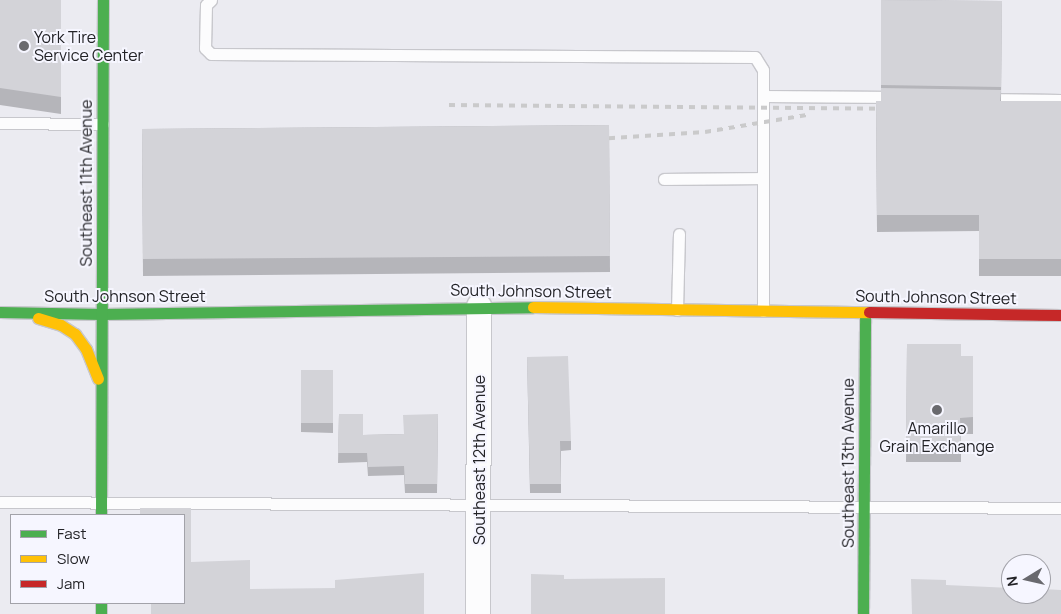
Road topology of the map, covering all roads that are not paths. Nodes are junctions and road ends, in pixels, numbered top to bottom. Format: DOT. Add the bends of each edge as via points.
graph roads {
  1 [pos="103,0"];
  2 [pos="211,0"];
  3 [pos="763,96"];
  4 [pos="912,98"];
  5 [pos="972,98"];
  6 [pos="1061,100"];
  7 [pos="0,123"];
  8 [pos="103,124"];
  9 [pos="763,178"];
  10 [pos="664,179"];
  11 [pos="679,234"];
  12 [pos="479,306"];
  13 [pos="677,310"];
  14 [pos="763,311"];
  15 [pos="0,312"];
  16 [pos="14,312"];
  17 [pos="865,313"];
  18 [pos="102,314"];
  19 [pos="1061,315"];
  20 [pos="102,414"];
  21 [pos="101,501"];
  22 [pos="0,502"];
  23 [pos="478,503"];
  24 [pos="865,507"];
  25 [pos="1061,508"];
  26 [pos="101,514"];
  27 [pos="478,614"];
  28 [pos="864,614"];
  1 -- 8 [label="main road, Southeast 11th Avenue"];
  2 -- 3 [label="lane" via="206,5 205,48 211,54 755,57 763,70"];
  3 -- 4 [label="lane"];
  3 -- 9 [label="lane"];
  5 -- 6 [label="lane"];
  7 -- 8 [label="lane"];
  8 -- 18 [label="main road, Southeast 11th Avenue"];
  9 -- 10 [label="lane"];
  9 -- 14 [label="lane"];
  11 -- 13 [label="lane"];
  12 -- 13 [label="main road, South Johnson Street"];
  12 -- 18 [label="main road, South Johnson Street"];
  12 -- 23 [label="street, Southeast 12th Avenue"];
  13 -- 14 [label="main road, South Johnson Street"];
  14 -- 17 [label="main road, South Johnson Street"];
  15 -- 16 [label="main road, South Johnson Street"];
  16 -- 18 [label="main road, South Johnson Street"];
  16 -- 20 [label="main road" via="61,325 75,334 95,367"];
  17 -- 19 [label="main road, South Johnson Street"];
  17 -- 24 [label="main road, Southeast 13th Avenue"];
  18 -- 20 [label="main road, Southeast 11th Avenue"];
  20 -- 21 [label="main road, Southeast 11th Avenue"];
  21 -- 22 [label="lane"];
  21 -- 23 [label="lane"];
  21 -- 26 [label="main road, Southeast 11th Avenue"];
  23 -- 24 [label="lane"];
  23 -- 27 [label="street, Southeast 12th Avenue"];
  24 -- 25 [label="lane"];
  24 -- 28 [label="main road, Southeast 13th Avenue"];
}
